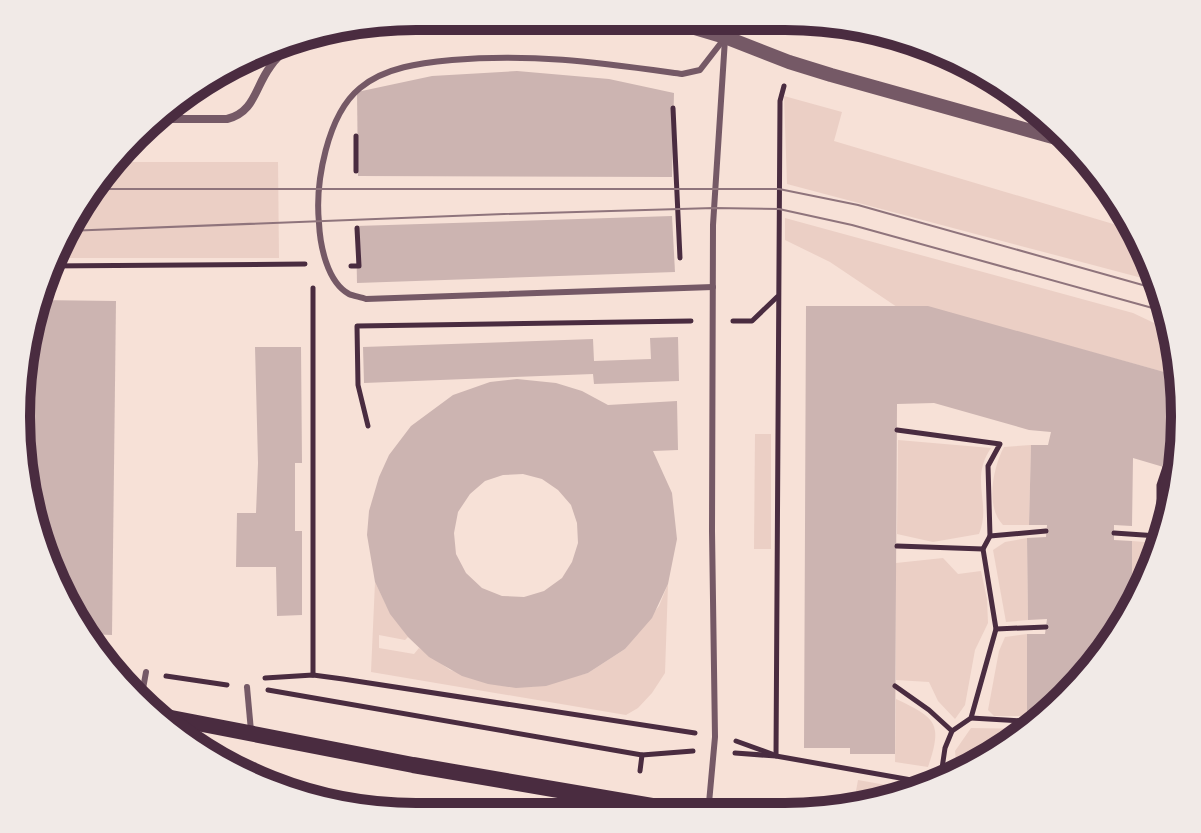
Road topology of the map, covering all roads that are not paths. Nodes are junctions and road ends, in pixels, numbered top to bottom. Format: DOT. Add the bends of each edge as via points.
graph roads {
  1 [pos="725,30"];
  2 [pos="726,30"];
  3 [pos="728,30"];
  4 [pos="279,56"];
  5 [pos="170,119"];
  6 [pos="1051,136"];
  7 [pos="713,287"];
  8 [pos="146,672"];
  9 [pos="247,687"];
  10 [pos="143,690"];
  11 [pos="176,719"];
  12 [pos="252,734"];
  13 [pos="638,803"];
  14 [pos="709,803"];
  1 -- 7 [label="lane" via="700,70 682,74 525,56 428,62 376,77 341,111 323,162 318,222 337,283 366,299"];
  2 -- 7 [label="lane"];
  3 -- 6 [label="street" via="817,71"];
  4 -- 5 [label="street" via="249,107 237,116"];
  7 -- 14 [label="lane" via="715,737"];
  8 -- 10 [label="lane"];
  9 -- 12 [label="lane"];
  11 -- 12 [label="main road"];
  12 -- 13 [label="main road"];
}
